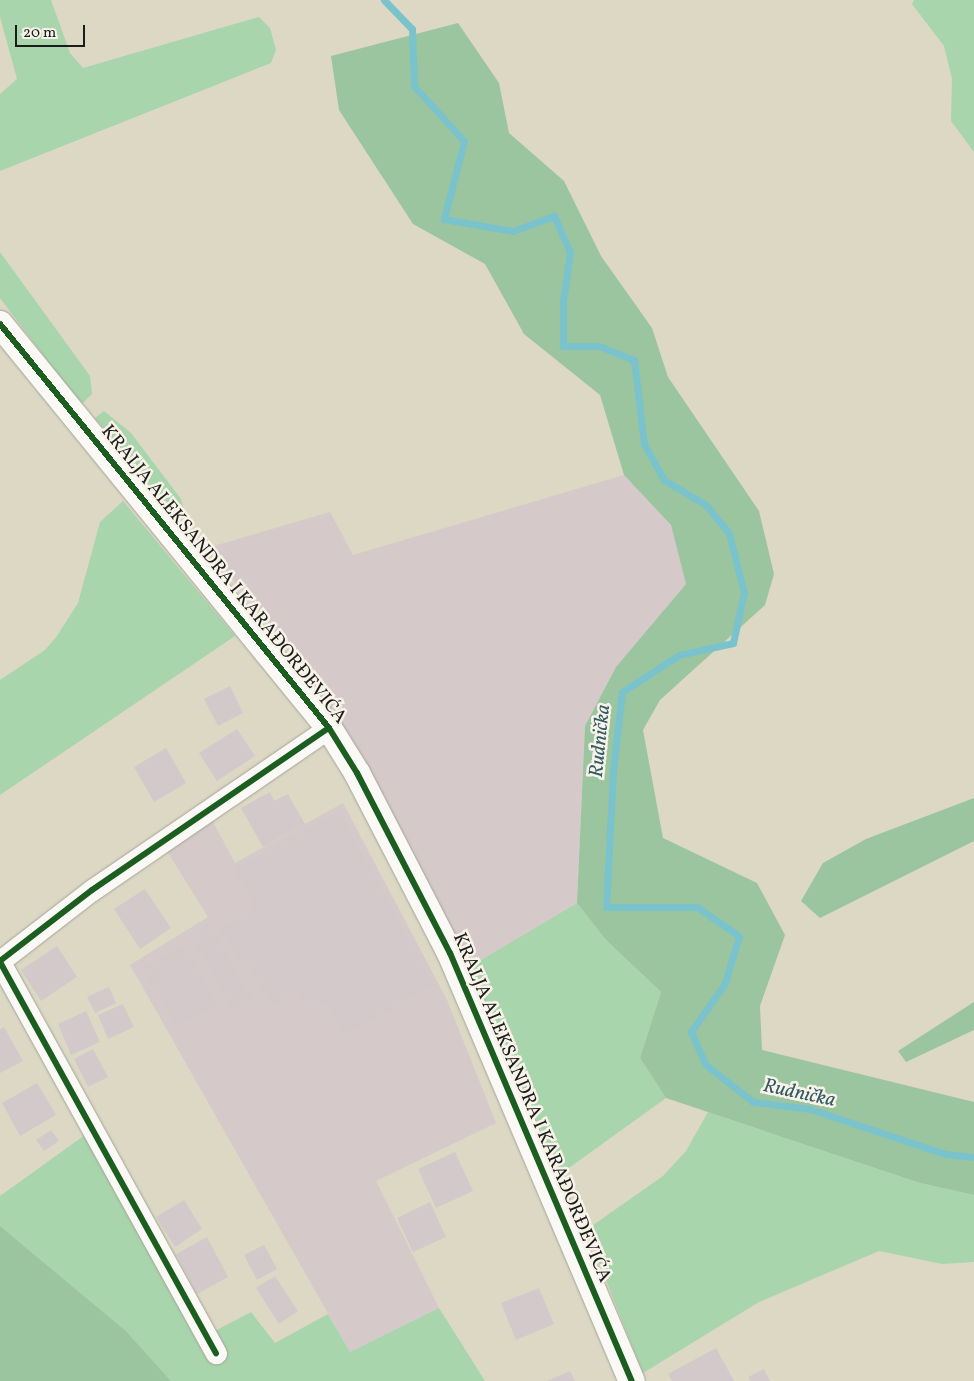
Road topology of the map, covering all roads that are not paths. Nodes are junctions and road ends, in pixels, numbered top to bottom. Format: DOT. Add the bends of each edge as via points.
graph roads {
  1 [pos="0,324"];
  2 [pos="329,728"];
  3 [pos="0,961"];
  4 [pos="216,1353"];
  5 [pos="632,1381"];
  1 -- 2 [label="street, KRALJA ALEKSANDRA I KARAĐORĐEVIĆA"];
  2 -- 3 [label="street" via="92,890"];
  2 -- 5 [label="street, KRALJA ALEKSANDRA I KARAĐORĐEVIĆA" via="357,773 450,952"];
  3 -- 4 [label="street"];
}
